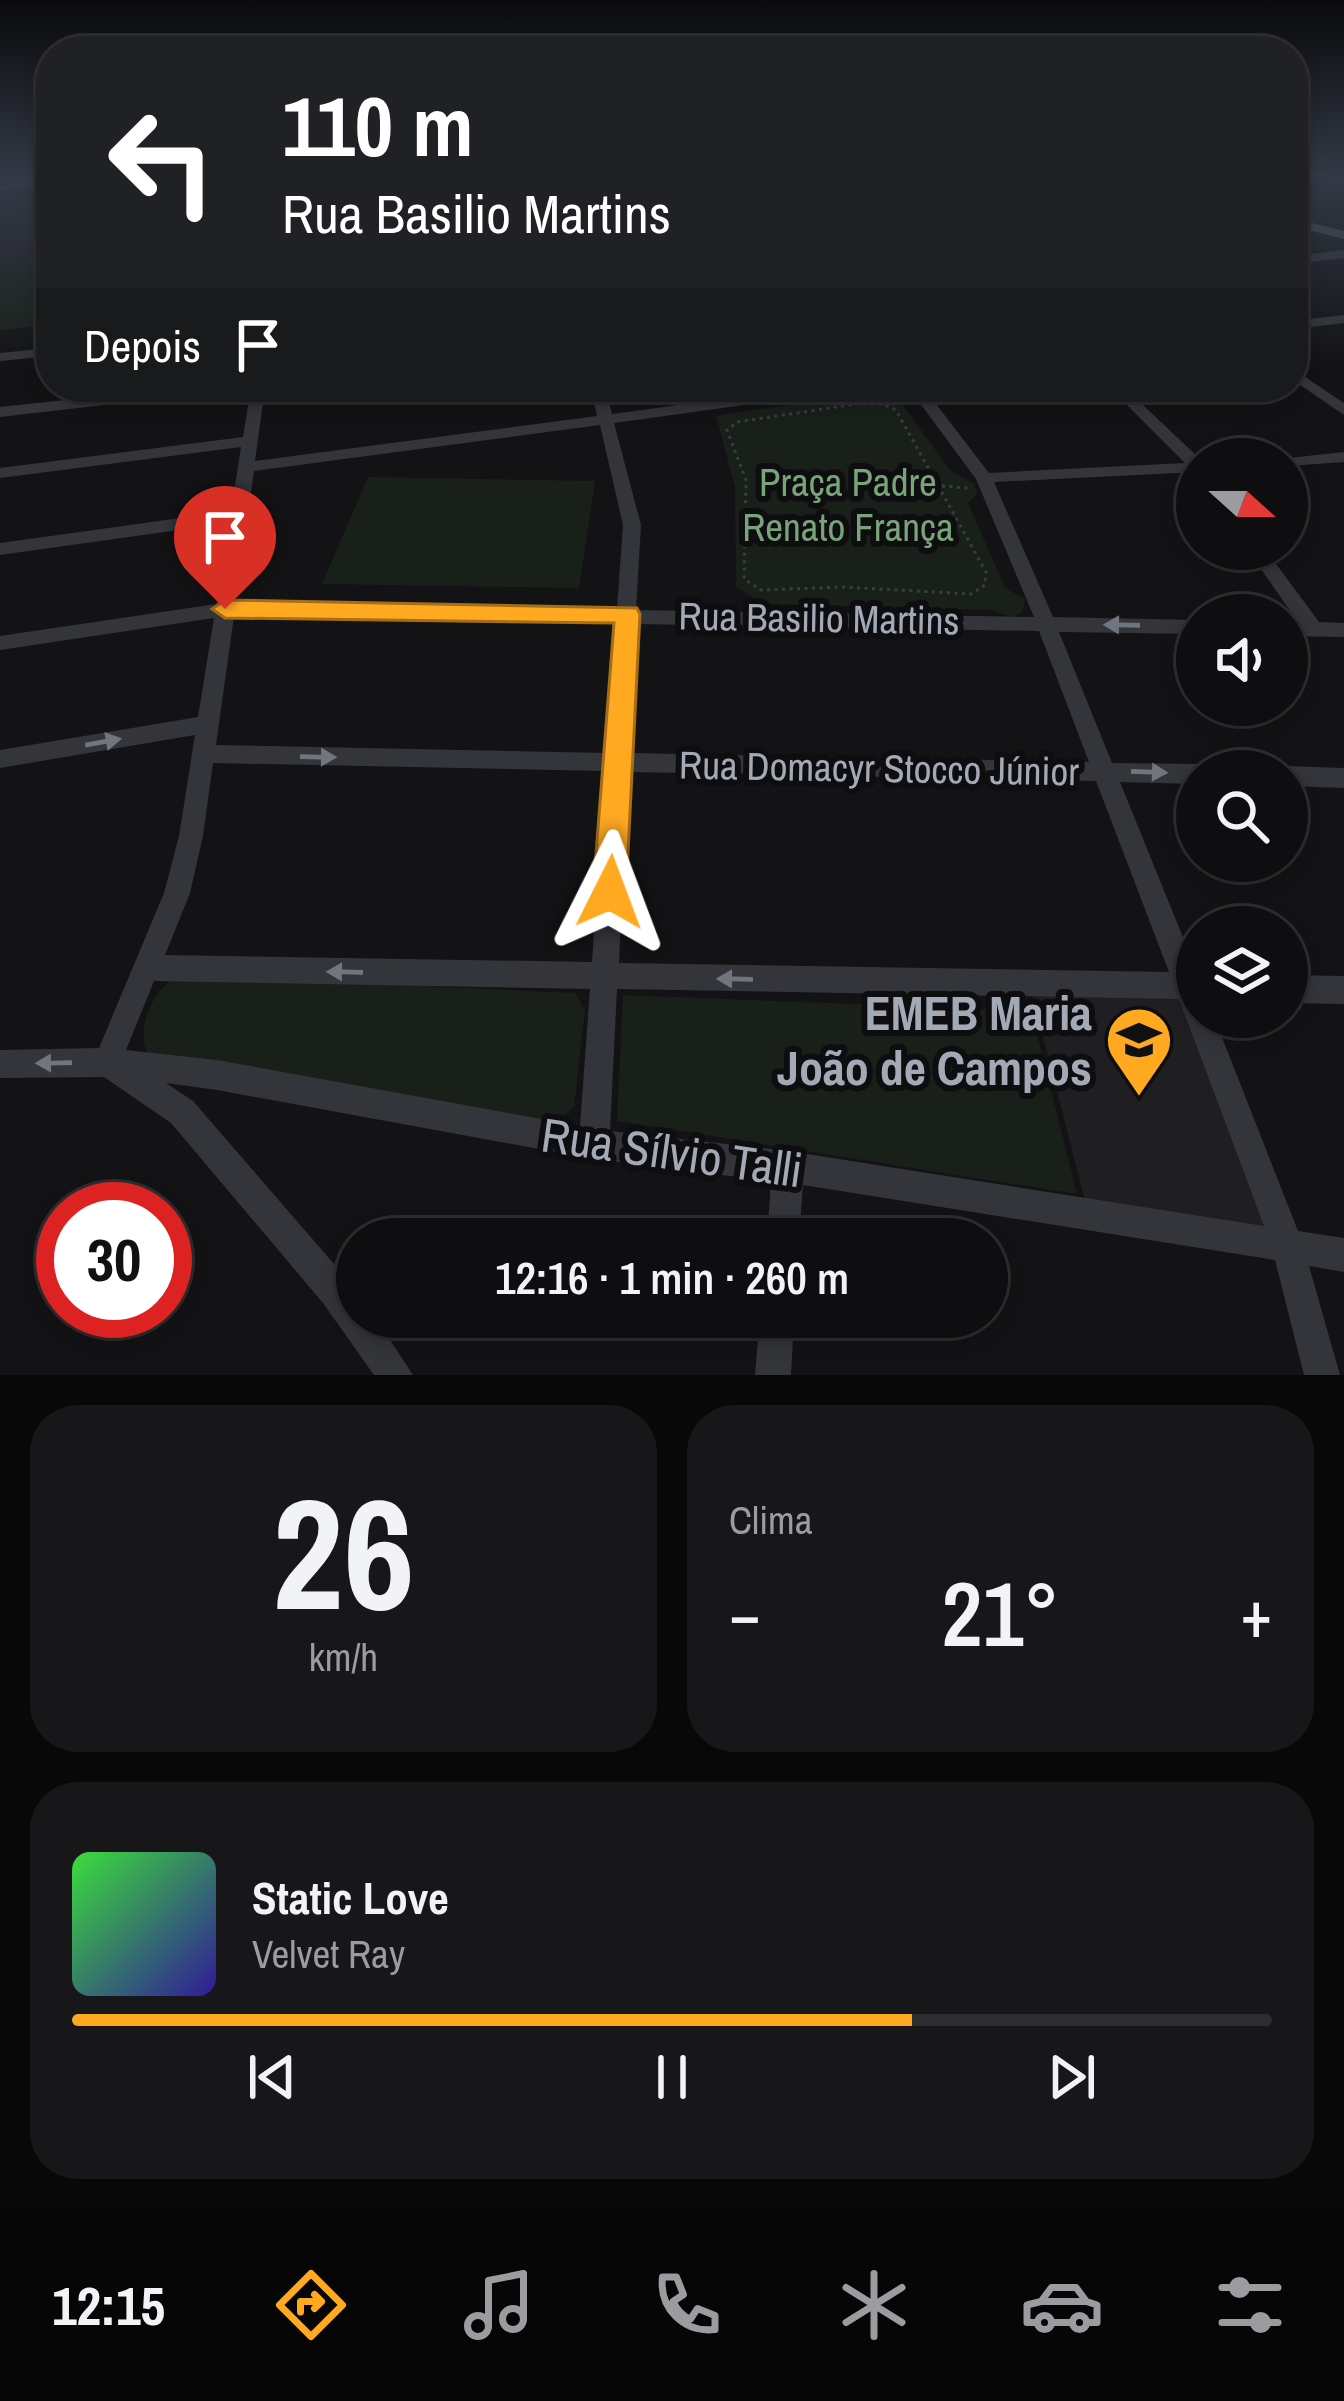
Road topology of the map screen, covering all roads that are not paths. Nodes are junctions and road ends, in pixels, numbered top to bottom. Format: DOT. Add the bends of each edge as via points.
graph roads {
  1 [pos="1344,254"];
  2 [pos="1308,258"];
  3 [pos="1344,319"];
  4 [pos="1308,323"];
  5 [pos="36,353"];
  6 [pos="0,357"];
  7 [pos="1308,384"];
  8 [pos="1344,392"];
  9 [pos="1323,394"];
  10 [pos="90,402"];
  11 [pos="256,402"];
  12 [pos="603,402"];
  13 [pos="738,402"];
  14 [pos="926,402"];
  15 [pos="1131,402"];
  16 [pos="1344,410"];
  17 [pos="0,412"];
  18 [pos="609,420"];
  19 [pos="251,441"];
  20 [pos="1176,446"];
  21 [pos="1344,457"];
  22 [pos="1308,460"];
  23 [pos="249,467"];
  24 [pos="1176,467"];
  25 [pos="0,473"];
  26 [pos="984,478"];
  27 [pos="238,516"];
  28 [pos="0,549"];
  29 [pos="1271,570"];
  30 [pos="225,609"];
  31 [pos="628,614"];
  32 [pos="1046,623"];
  33 [pos="1176,626"];
  34 [pos="1308,629"];
  35 [pos="1312,629"];
  36 [pos="1344,630"];
  37 [pos="0,644"];
  38 [pos="207,724"];
  39 [pos="200,754"];
  40 [pos="0,759"];
  41 [pos="617,764"];
  42 [pos="1102,771"];
  43 [pos="1176,773"];
  44 [pos="1308,777"];
  45 [pos="1344,778"];
  46 [pos="1176,953"];
  47 [pos="148,968"];
  48 [pos="606,977"];
  49 [pos="1308,989"];
  50 [pos="1344,990"];
  51 [pos="1176,999"];
  52 [pos="1209,1038"];
  53 [pos="107,1062"];
  54 [pos="0,1064"];
  55 [pos="594,1144"];
  56 [pos="788,1167"];
  57 [pos="784,1218"];
  58 [pos="1287,1245"];
  59 [pos="1344,1255"];
  60 [pos="776,1338"];
  61 [pos="395,1375"];
  62 [pos="773,1375"];
  63 [pos="1322,1375"];
  1 -- 2 [label="street"];
  3 -- 4 [label="street"];
  5 -- 6 [label="street"];
  7 -- 9 [label="street"];
  8 -- 9 [label="street"];
  9 -- 16 [label="street"];
  10 -- 17 [label="street"];
  11 -- 19 [label="street"];
  12 -- 18 [label="street"];
  13 -- 18 [label="street"];
  14 -- 26 [label="street"];
  15 -- 20 [label="street"];
  18 -- 23 [label="street"];
  18 -- 31 [label="street" via="631,504"];
  19 -- 23 [label="street"];
  19 -- 25 [label="street"];
  21 -- 22 [label="street"];
  23 -- 27 [label="street"];
  24 -- 26 [label="street"];
  26 -- 32 [label="street"];
  27 -- 28 [label="street"];
  27 -- 30 [label="street"];
  29 -- 35 [label="street"];
  30 -- 31 [label="street, Rua Basilio Martins"];
  30 -- 37 [label="street, Rua Basilio Martins"];
  30 -- 38 [label="street"];
  31 -- 32 [label="street, Rua Basilio Martins"];
  31 -- 41 [label="street"];
  33 -- 32 [label="street, Rua Basilio Martins, one-way"];
  32 -- 42 [label="street"];
  34 -- 35 [label="street"];
  35 -- 36 [label="street"];
  38 -- 39 [label="street"];
  40 -- 38 [label="street, one-way"];
  39 -- 41 [label="street, Rua Domacyr Stocco Júnior, one-way"];
  39 -- 47 [label="street" via="191,836"];
  41 -- 42 [label="street, Rua Domacyr Stocco Júnior"];
  41 -- 48 [label="street"];
  42 -- 43 [label="street, Rua Domacyr Stocco Júnior, one-way"];
  42 -- 46 [label="street"];
  44 -- 45 [label="street"];
  48 -- 47 [label="street, one-way"];
  47 -- 53 [label="street"];
  51 -- 48 [label="street, one-way"];
  48 -- 55 [label="street"];
  49 -- 50 [label="street"];
  52 -- 58 [label="street"];
  53 -- 54 [label="street, Rua Sílvio Talli, one-way"];
  53 -- 55 [label="street, Rua Sílvio Talli"];
  53 -- 61 [label="street" via="182,1112 335,1291"];
  55 -- 56 [label="street, Rua Sílvio Talli"];
  56 -- 57 [label="street"];
  56 -- 58 [label="street, Rua Sílvio Talli"];
  58 -- 59 [label="street, Rua Sílvio Talli"];
  58 -- 63 [label="street"];
  60 -- 62 [label="street"];
}
